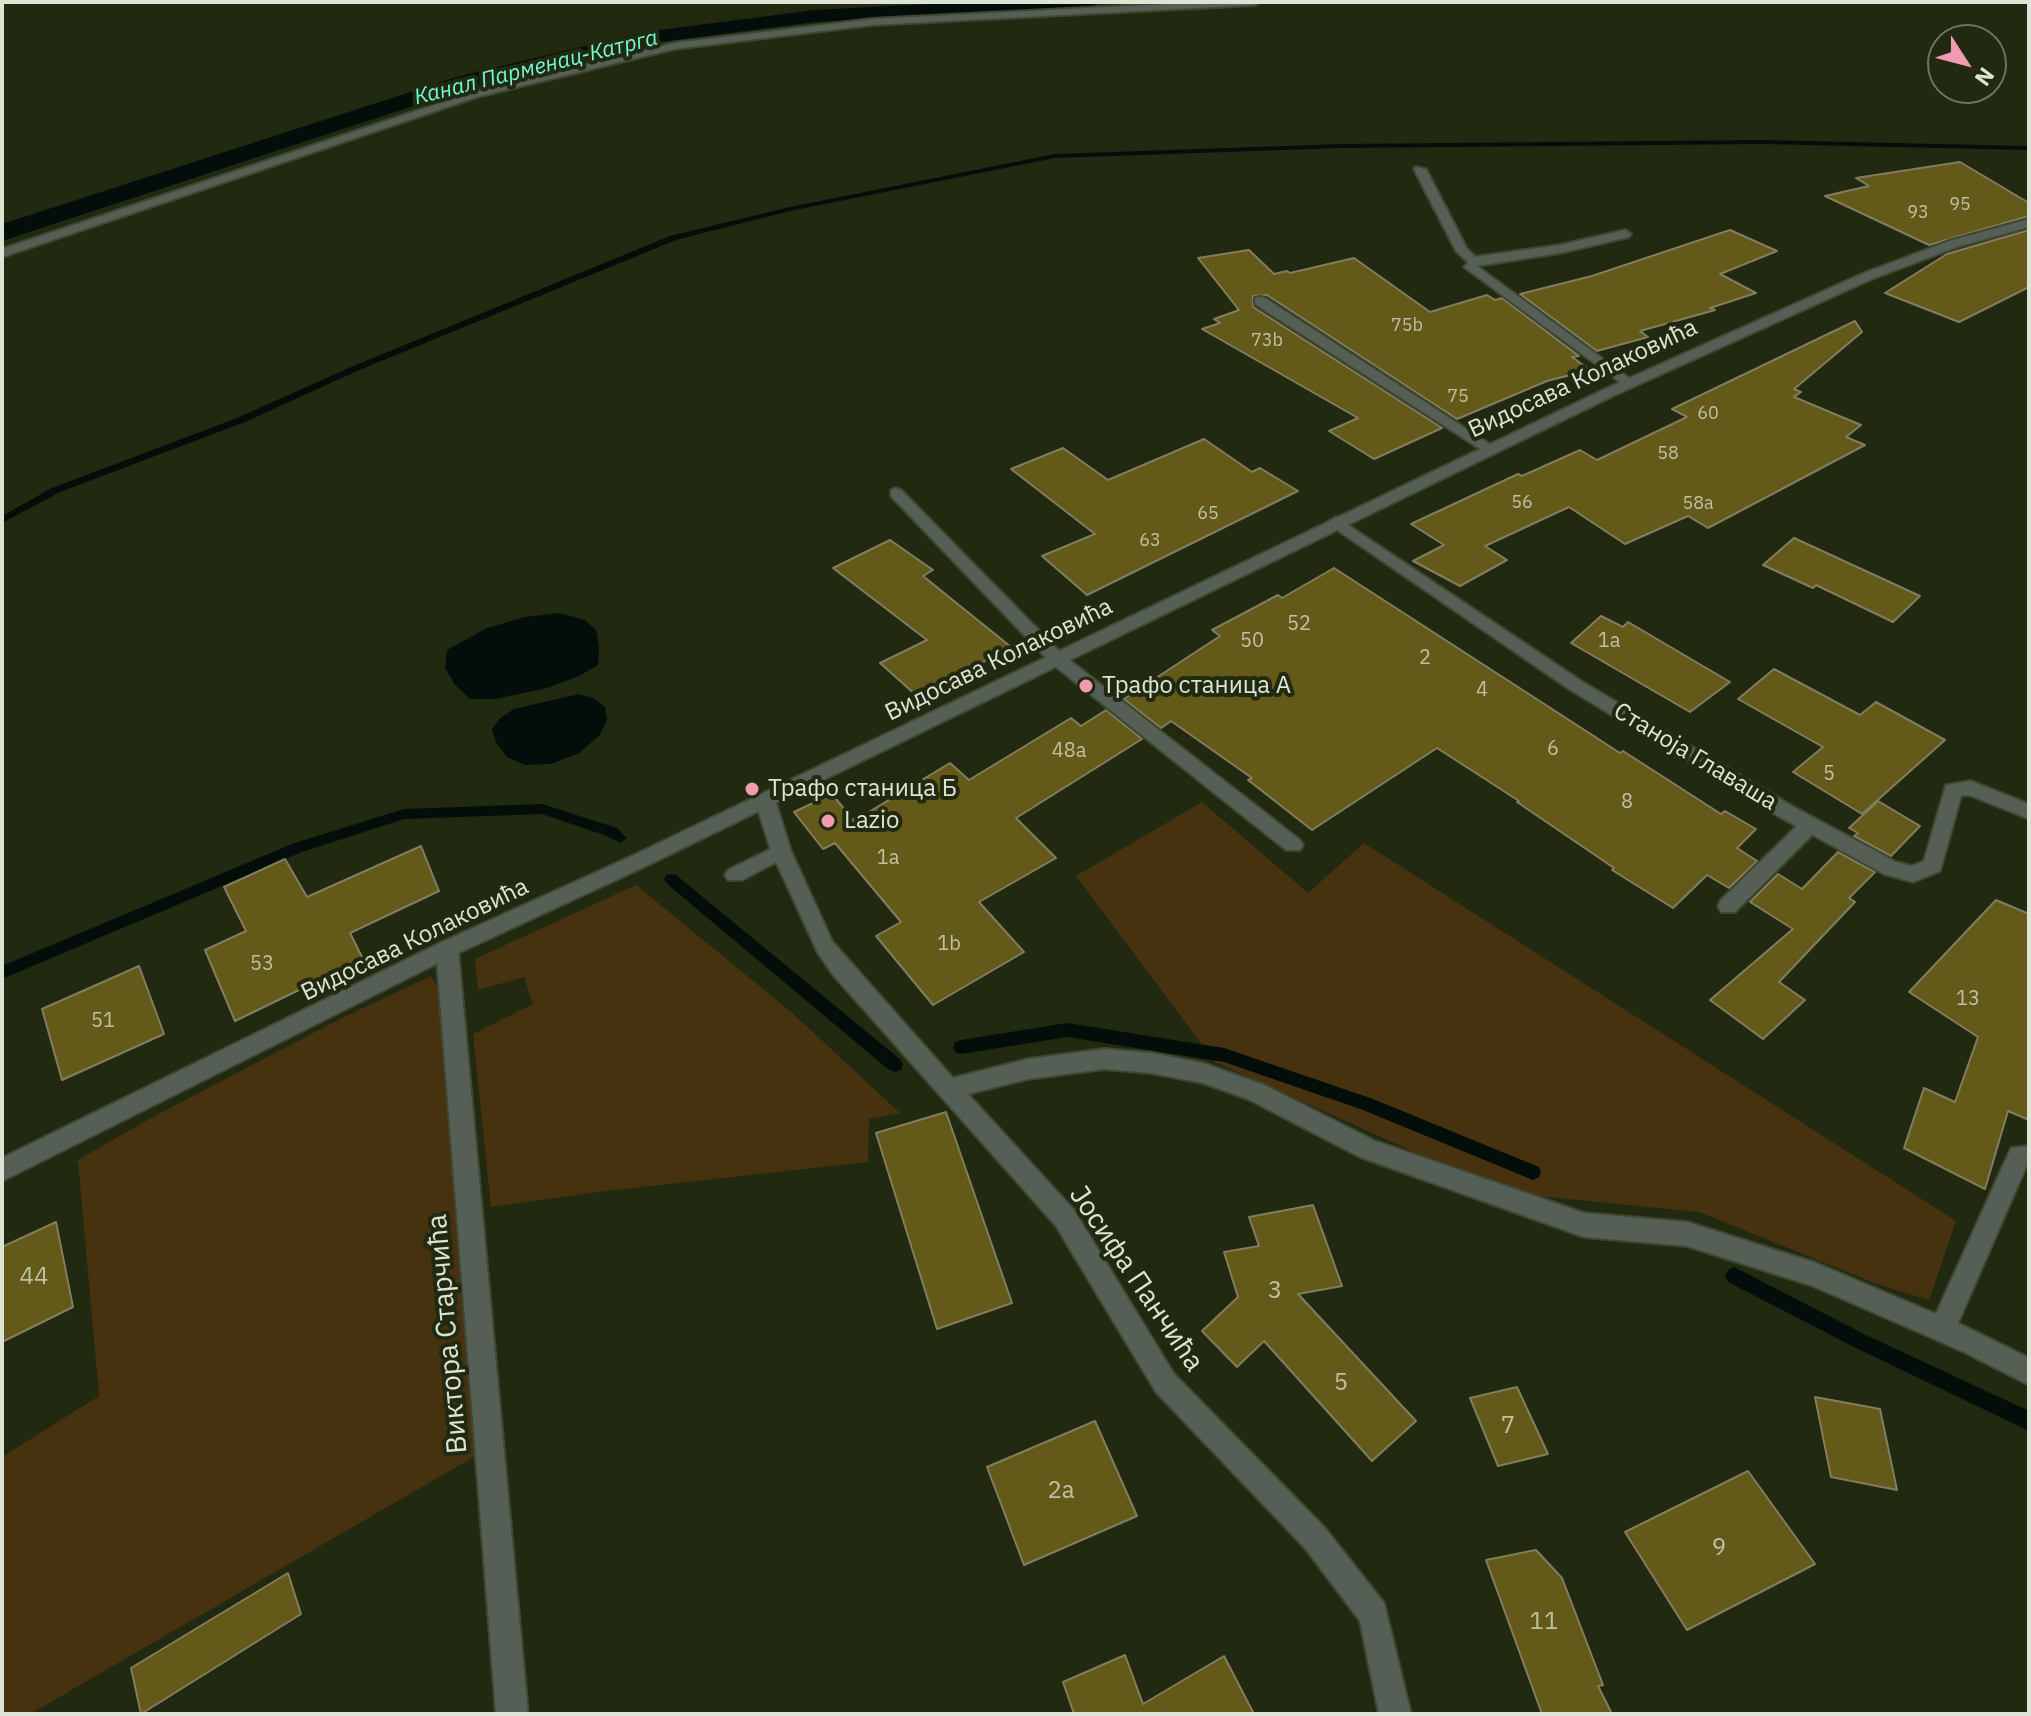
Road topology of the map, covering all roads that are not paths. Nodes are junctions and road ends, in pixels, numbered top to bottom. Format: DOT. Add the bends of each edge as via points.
graph roads {
  1 [pos="1255,2"];
  2 [pos="1420,169"];
  3 [pos="2029,223"];
  4 [pos="1625,234"];
  5 [pos="2,253"];
  6 [pos="1474,261"];
  7 [pos="1260,301"];
  8 [pos="1628,384"];
  9 [pos="1490,449"];
  10 [pos="896,493"];
  11 [pos="1336,522"];
  12 [pos="1057,659"];
  13 [pos="765,800"];
  14 [pos="2029,812"];
  15 [pos="1810,825"];
  16 [pos="1293,845"];
  17 [pos="781,851"];
  18 [pos="735,875"];
  19 [pos="1728,906"];
  20 [pos="447,949"];
  21 [pos="949,1089"];
  22 [pos="2029,1157"];
  23 [pos="2,1170"];
  24 [pos="1942,1330"];
  25 [pos="2029,1372"];
  26 [pos="512,1714"];
  27 [pos="1395,1714"];
  1 -- 5 [label="street" via="872,22 674,46 474,95"];
  2 -- 6 [label="street" via="1462,251"];
  3 -- 8 [label="street, Видосава Колаковића" via="1868,276"];
  4 -- 6 [label="street"];
  6 -- 8 [label="street" via="1472,271"];
  7 -- 9 [label="street"];
  8 -- 9 [label="street, Видосава Колаковића"];
  9 -- 11 [label="street, Видосава Колаковића"];
  10 -- 12 [label="street"];
  11 -- 12 [label="street, Видосава Колаковића"];
  11 -- 15 [label="street, Станоја Главаша" via="1575,685"];
  12 -- 13 [label="street, Видосава Колаковића"];
  12 -- 16 [label="street"];
  13 -- 17 [label="street, Јосифа Панчића"];
  13 -- 20 [label="street, Видосава Колаковића"];
  14 -- 15 [label="street, Станоја Главаша" via="1971,788 1953,790 1933,866 1913,874 1891,869"];
  15 -- 19 [label="street"];
  17 -- 18 [label="street"];
  17 -- 21 [label="street, Јосифа Панчића" via="825,947"];
  20 -- 23 [label="street, Видосава Колаковића"];
  20 -- 26 [label="street, Виктора Старчића"];
  21 -- 24 [label="street" via="1028,1069 1104,1059 1203,1073 1256,1092 1368,1149 1584,1225 1687,1234 1816,1275"];
  21 -- 27 [label="street, Јосифа Панчића" via="1065,1218 1165,1383 1315,1538 1373,1614"];
  22 -- 24 [label="street" via="2019,1156"];
  24 -- 25 [label="street"];
}
